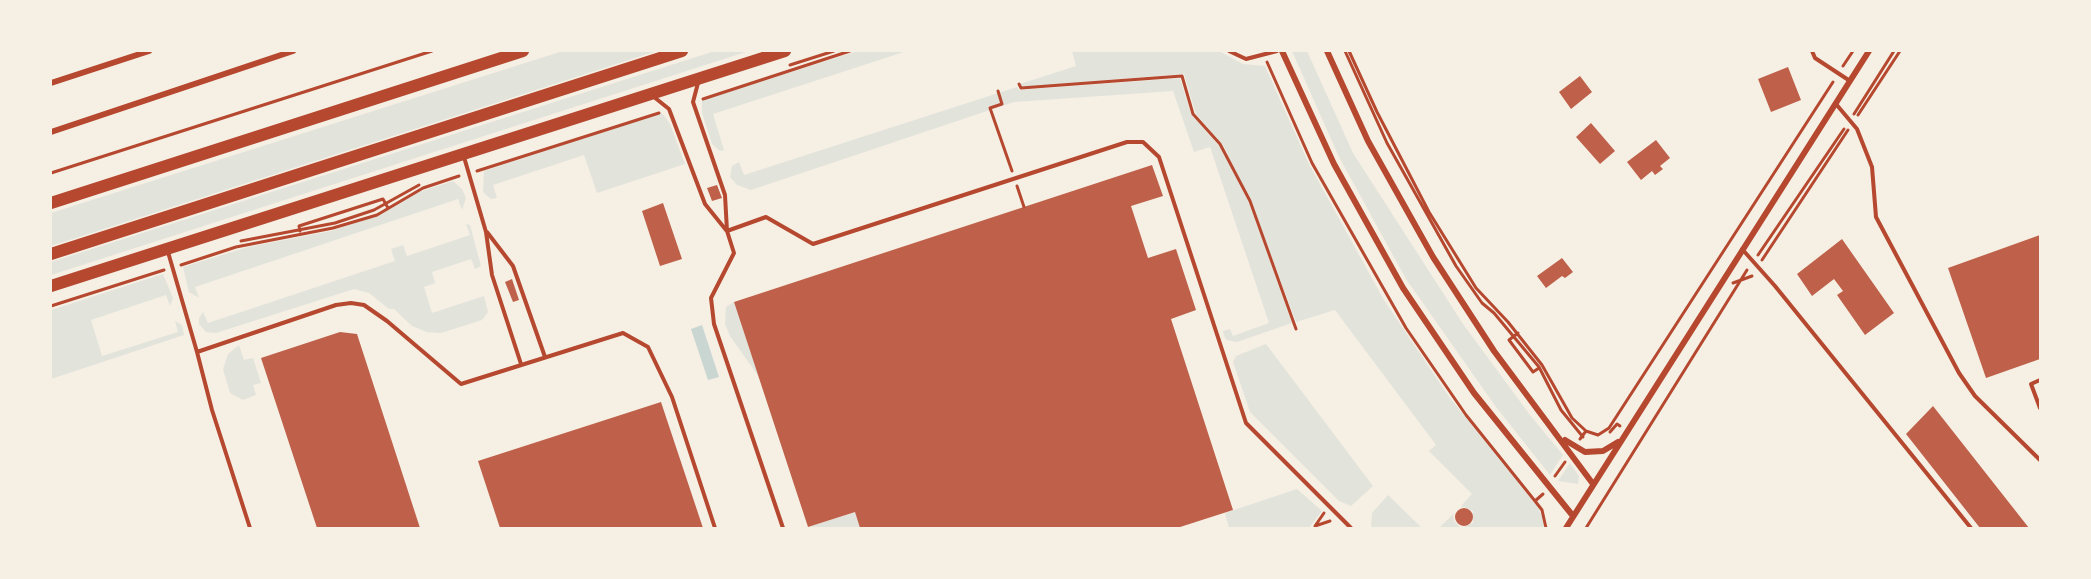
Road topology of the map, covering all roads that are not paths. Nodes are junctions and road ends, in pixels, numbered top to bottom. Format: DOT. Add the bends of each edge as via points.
graph roads {
  1 [pos="149,51"];
  2 [pos="293,51"];
  3 [pos="523,51"];
  4 [pos="682,51"];
  5 [pos="785,51"];
  6 [pos="1229,51"];
  7 [pos="1277,51"];
  8 [pos="1282,51"];
  9 [pos="1327,51"];
  10 [pos="1812,51"];
  11 [pos="1869,51"];
  12 [pos="699,79"];
  13 [pos="1850,81"];
  14 [pos="51,83"];
  15 [pos="651,94"];
  16 [pos="1836,104"];
  17 [pos="51,132"];
  18 [pos="463,154"];
  19 [pos="51,203"];
  20 [pos="727,231"];
  21 [pos="486,232"];
  22 [pos="167,248"];
  23 [pos="1742,248"];
  24 [pos="51,254"];
  25 [pos="51,286"];
  26 [pos="197,352"];
  27 [pos="545,357"];
  28 [pos="522,364"];
  29 [pos="2040,380"];
  30 [pos="2040,408"];
  31 [pos="1623,438"];
  32 [pos="1573,450"];
  33 [pos="2040,460"];
  34 [pos="1593,484"];
  35 [pos="1573,516"];
  36 [pos="250,528"];
  37 [pos="715,528"];
  38 [pos="783,528"];
  39 [pos="1351,528"];
  40 [pos="1566,528"];
  41 [pos="1971,528"];
  1 -- 14 [label="street"];
  2 -- 17 [label="street"];
  3 -- 19 [label="main road"];
  4 -- 24 [label="main road"];
  5 -- 12 [label="main road"];
  6 -- 7 [label="lane" via="1246,59"];
  8 -- 35 [label="street" via="1339,175 1402,288 1474,393"];
  9 -- 32 [label="street" via="1368,141 1418,233 1494,351"];
  10 -- 13 [label="lane" via="1815,58"];
  11 -- 13 [label="street"];
  12 -- 15 [label="main road"];
  12 -- 20 [label="lane" via="693,99 725,195"];
  13 -- 16 [label="street"];
  15 -- 18 [label="main road"];
  15 -- 20 [label="lane" via="669,110 705,204"];
  16 -- 23 [label="street"];
  16 -- 33 [label="lane" via="1857,129 1872,167 1876,217 1959,373 1975,396"];
  18 -- 21 [label="lane"];
  18 -- 22 [label="main road"];
  20 -- 38 [label="lane" via="734,253 711,298 714,324"];
  20 -- 39 [label="lane" via="766,217 813,244 1128,142 1143,142 1159,157 1246,423"];
  21 -- 27 [label="lane" via="513,266"];
  21 -- 28 [label="lane" via="492,275"];
  22 -- 25 [label="main road"];
  22 -- 26 [label="lane"];
  23 -- 31 [label="street"];
  23 -- 41 [label="lane"];
  26 -- 28 [label="lane" via="351,303 363,305 387,321 461,384"];
  26 -- 36 [label="lane"];
  27 -- 28 [label="lane"];
  27 -- 37 [label="lane" via="623,333 648,347 672,397"];
  29 -- 30 [label="lane" via="2031,384"];
  31 -- 32 [label="street" via="1595,452"];
  31 -- 34 [label="street"];
  32 -- 34 [label="street"];
  34 -- 35 [label="street"];
  35 -- 40 [label="street"];
}
